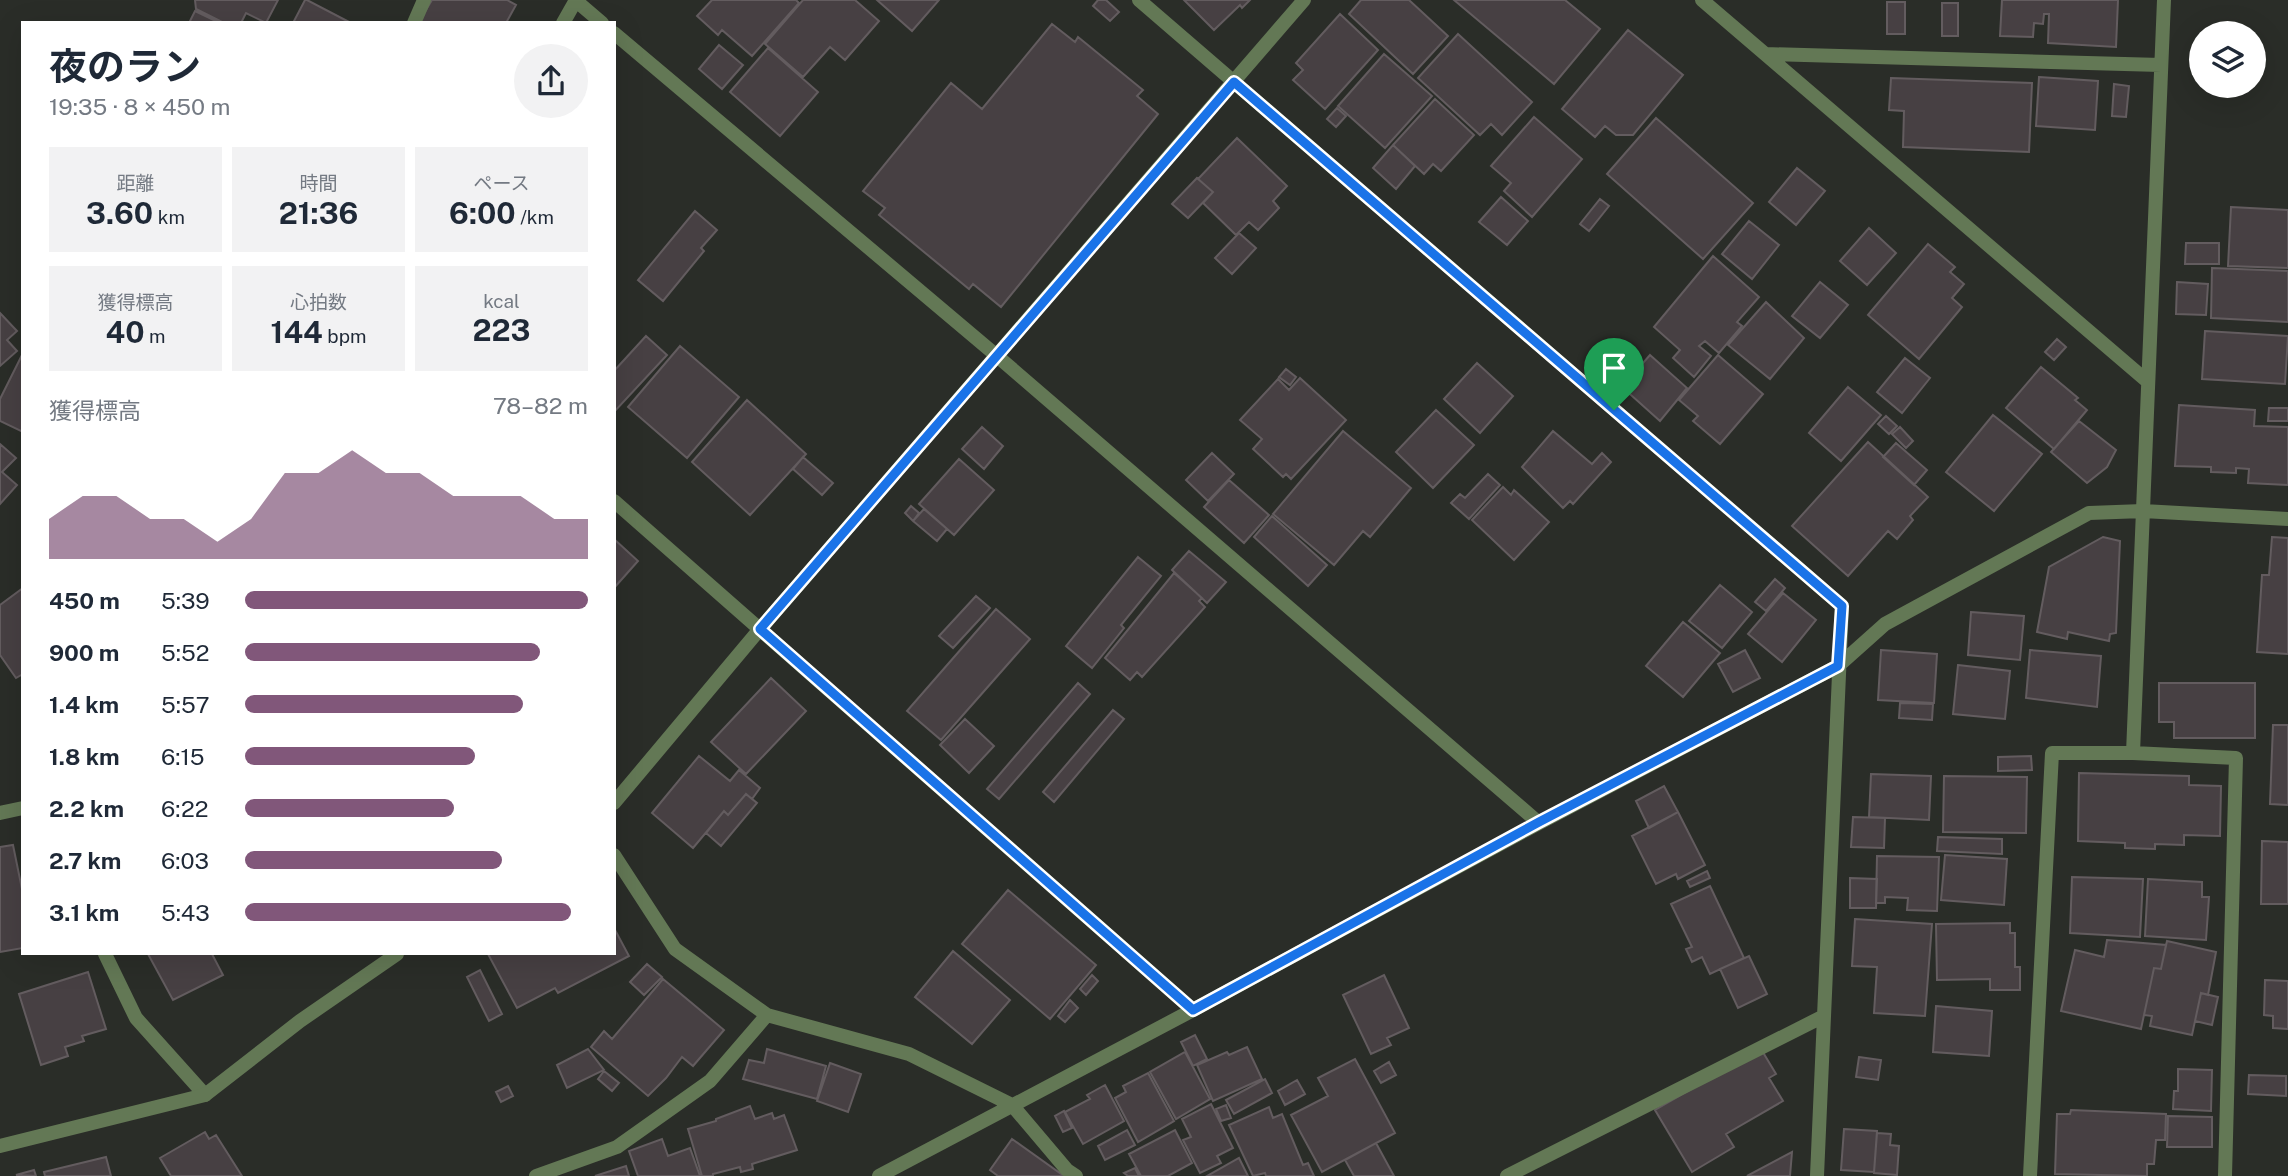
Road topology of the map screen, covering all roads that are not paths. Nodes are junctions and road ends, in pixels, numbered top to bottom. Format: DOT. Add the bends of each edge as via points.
graph roads {
  1 [pos="424,0"];
  2 [pos="575,0"];
  3 [pos="1139,0"];
  4 [pos="1304,0"];
  5 [pos="1702,0"];
  6 [pos="2164,0"];
  7 [pos="415,21"];
  8 [pos="564,21"];
  9 [pos="600,21"];
  10 [pos="616,35"];
  11 [pos="1765,54"];
  12 [pos="2161,65"];
  13 [pos="1234,82"];
  14 [pos="997,356"];
  15 [pos="2147,381"];
  16 [pos="616,503"];
  17 [pos="2143,511"];
  18 [pos="2288,519"];
  19 [pos="760,629"];
  20 [pos="1838,666"];
  21 [pos="2133,753"];
  22 [pos="616,801"];
  23 [pos="21,808"];
  24 [pos="0,813"];
  25 [pos="1539,822"];
  26 [pos="616,858"];
  27 [pos="105,955"];
  28 [pos="396,955"];
  29 [pos="1193,1010"];
  30 [pos="766,1015"];
  31 [pos="1824,1016"];
  32 [pos="205,1095"];
  33 [pos="1012,1105"];
  34 [pos="0,1146"];
  35 [pos="536,1176"];
  36 [pos="879,1176"];
  37 [pos="1076,1176"];
  38 [pos="1507,1176"];
  39 [pos="1817,1176"];
  40 [pos="2030,1176"];
  41 [pos="2225,1176"];
  1 -- 7 [label="street"];
  2 -- 8 [label="street"];
  2 -- 9 [label="street"];
  3 -- 13 [label="street"];
  4 -- 13 [label="street"];
  5 -- 11 [label="street"];
  6 -- 12 [label="street"];
  10 -- 14 [label="street"];
  11 -- 12 [label="street"];
  11 -- 15 [label="street"];
  12 -- 15 [label="street"];
  13 -- 14 [label="street"];
  13 -- 20 [label="street" via="1842,606"];
  14 -- 19 [label="street"];
  14 -- 25 [label="street"];
  15 -- 17 [label="street"];
  16 -- 19 [label="street"];
  17 -- 18 [label="street"];
  17 -- 20 [label="street" via="2090,513 1885,624"];
  17 -- 21 [label="street"];
  19 -- 22 [label="street"];
  19 -- 29 [label="street"];
  20 -- 25 [label="street"];
  20 -- 31 [label="street"];
  21 -- 40 [label="street" via="2052,753"];
  21 -- 41 [label="street" via="2236,758"];
  23 -- 24 [label="street"];
  25 -- 29 [label="street"];
  26 -- 30 [label="street" via="675,949"];
  27 -- 32 [label="street" via="136,1018"];
  28 -- 32 [label="street"];
  29 -- 33 [label="street"];
  30 -- 33 [label="street" via="909,1054"];
  30 -- 35 [label="street" via="710,1081 617,1147"];
  31 -- 38 [label="street"];
  31 -- 39 [label="street"];
  32 -- 34 [label="street"];
  33 -- 36 [label="street"];
  33 -- 37 [label="street"];
}
